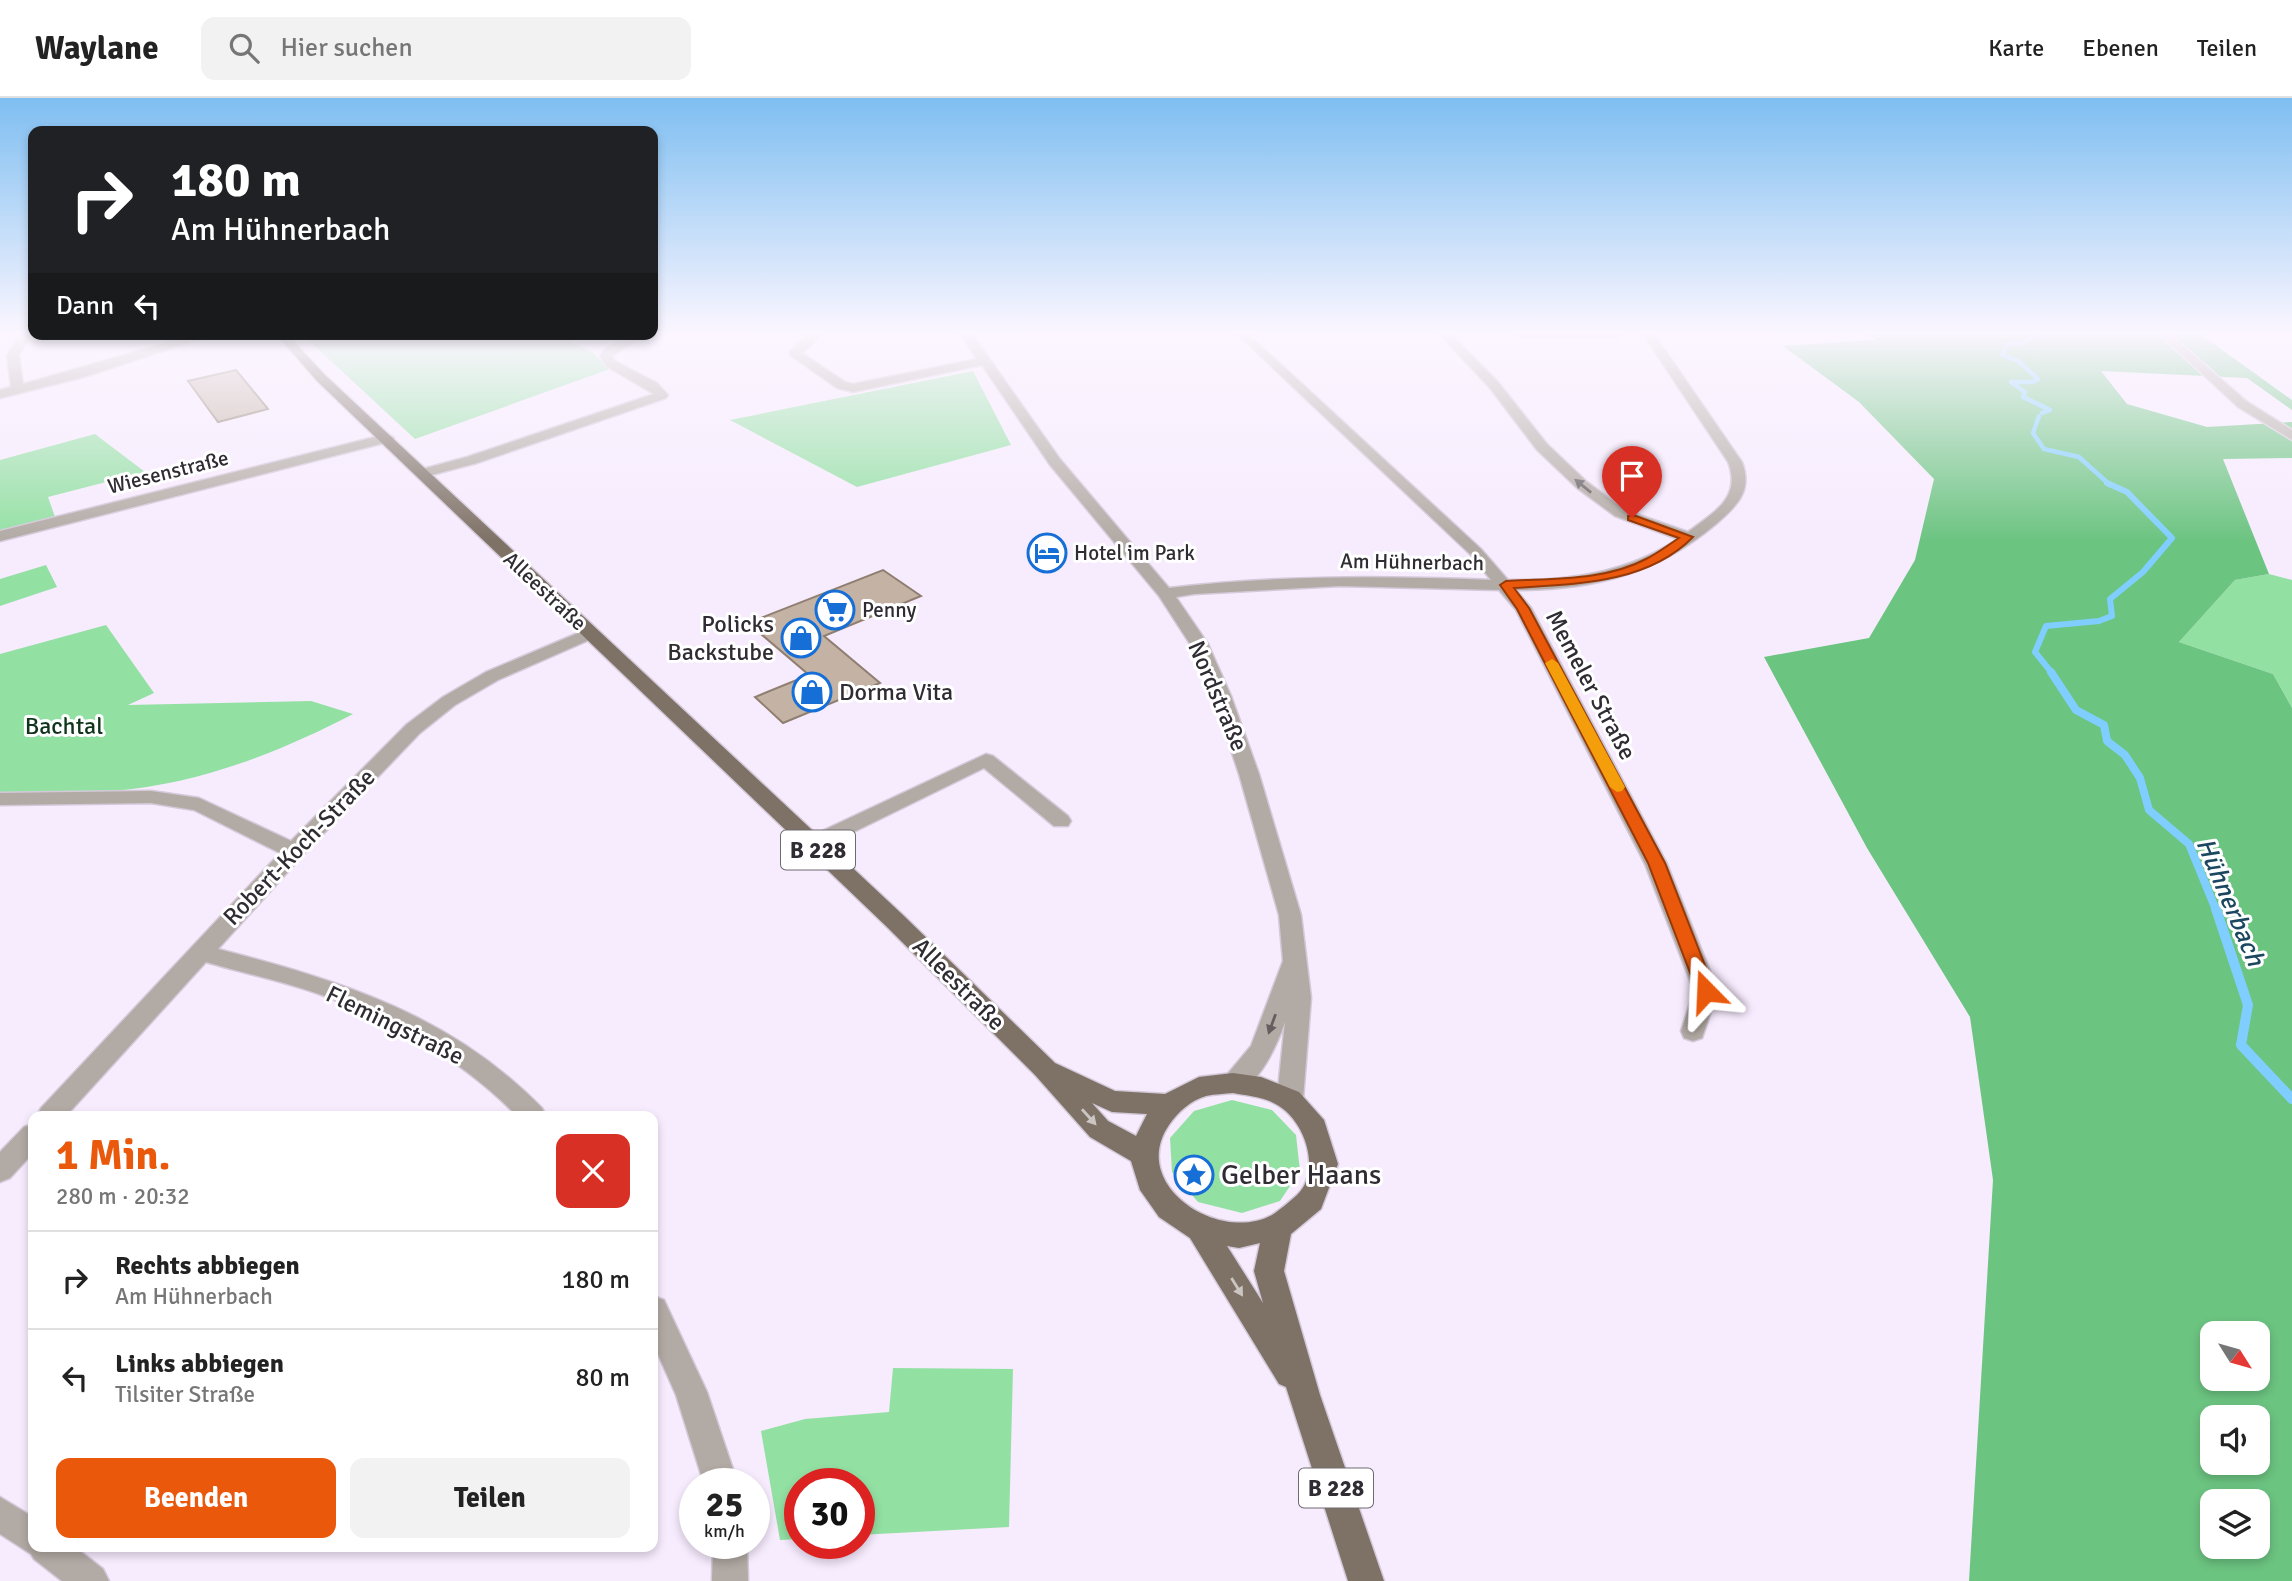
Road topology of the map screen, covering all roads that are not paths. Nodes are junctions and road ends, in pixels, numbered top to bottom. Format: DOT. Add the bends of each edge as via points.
graph roads {
  1 [pos="350,403"];
  2 [pos="638,403"];
  3 [pos="1014,403"];
  4 [pos="1316,403"];
  5 [pos="1508,403"];
  6 [pos="1696,403"];
  7 [pos="2241,403"];
  8 [pos="2292,436"];
  9 [pos="387,438"];
  10 [pos="424,473"];
  11 [pos="0,536"];
  12 [pos="1688,537"];
  13 [pos="1506,585"];
  14 [pos="1165,593"];
  15 [pos="590,633"];
  16 [pos="0,799"];
  17 [pos="1062,821"];
  18 [pos="812,844"];
  19 [pos="294,850"];
  20 [pos="200,952"];
  21 [pos="1295,960"];
  22 [pos="1693,1031"];
  23 [pos="1044,1068"];
  24 [pos="1233,1083"];
  25 [pos="1290,1099"];
  26 [pos="1168,1105"];
  27 [pos="55,1111"];
  28 [pos="528,1111"];
  29 [pos="28,1140"];
  30 [pos="1143,1154"];
  31 [pos="0,1170"];
  32 [pos="1279,1227"];
  33 [pos="1200,1229"];
  34 [pos="658,1321"];
  35 [pos="1304,1395"];
  36 [pos="716,1468"];
  37 [pos="0,1514"];
  38 [pos="28,1534"];
  39 [pos="53,1552"];
  40 [pos="730,1559"];
  41 [pos="91,1581"];
  42 [pos="730,1581"];
  43 [pos="1367,1581"];
  1 -- 9 [label="main road, Alleestraße / B 228"];
  2 -- 10 [label="street"];
  3 -- 14 [label="street, Nordstraße" via="1055,463"];
  4 -- 13 [label="street, Memeler Straße"];
  12 -- 5 [label="street, one-way" via="1620,513 1542,447"];
  6 -- 12 [label="street, Am Hühnerbach" via="1741,474 1734,500"];
  7 -- 8 [label="street"];
  9 -- 10 [label="main road, Alleestraße / B 228"];
  9 -- 11 [label="street, Wiesenstraße"];
  10 -- 15 [label="main road, Alleestraße / B 228"];
  12 -- 13 [label="street, Am Hühnerbach" via="1650,562 1621,573"];
  13 -- 14 [label="street, Am Hühnerbach" via="1288,582"];
  13 -- 22 [label="street, Memeler Straße" via="1523,608 1656,863 1706,991"];
  14 -- 21 [label="street, Nordstraße" via="1199,643 1230,718 1290,915"];
  15 -- 18 [label="main road, Alleestraße / B 228"];
  15 -- 19 [label="street, Robert-Koch-Straße" via="492,676 449,701 413,729"];
  16 -- 19 [label="street" via="151,797 199,804"];
  17 -- 18 [label="street" via="986,761"];
  18 -- 23 [label="main road, Alleestraße / B 228"];
  19 -- 20 [label="street, Robert-Koch-Straße"];
  20 -- 27 [label="street, Robert-Koch-Straße"];
  20 -- 28 [label="street, Flemingstraße" via="344,994 432,1037 477,1065"];
  21 -- 24 [label="street, Nordstraße, one-way" via="1262,1051"];
  21 -- 25 [label="street, Nordstraße" via="1299,998"];
  23 -- 26 [label="main road, Alleestraße / B 228" via="1112,1101"];
  23 -- 30 [label="main road, Alleestraße / B 228, one-way" via="1099,1129"];
  24 -- 25 [label="main road, B 228" via="1261,1087"];
  24 -- 26 [label="main road, B 228" via="1199,1087"];
  25 -- 32 [label="main road, B 228" via="1315,1128 1324,1164 1311,1200"];
  26 -- 30 [label="main road, B 228" via="1152,1128"];
  29 -- 31 [label="street"];
  30 -- 33 [label="main road, B 228" via="1150,1182 1169,1208"];
  32 -- 33 [label="main road, B 228" via="1239,1235"];
  32 -- 35 [label="main road, B 228" via="1269,1271"];
  33 -- 35 [label="main road, B 228, one-way"];
  34 -- 36 [label="street" via="691,1392"];
  35 -- 43 [label="main road, B 228"];
  37 -- 38 [label="street"];
  39 -- 41 [label="street"];
  40 -- 42 [label="street"];
}
